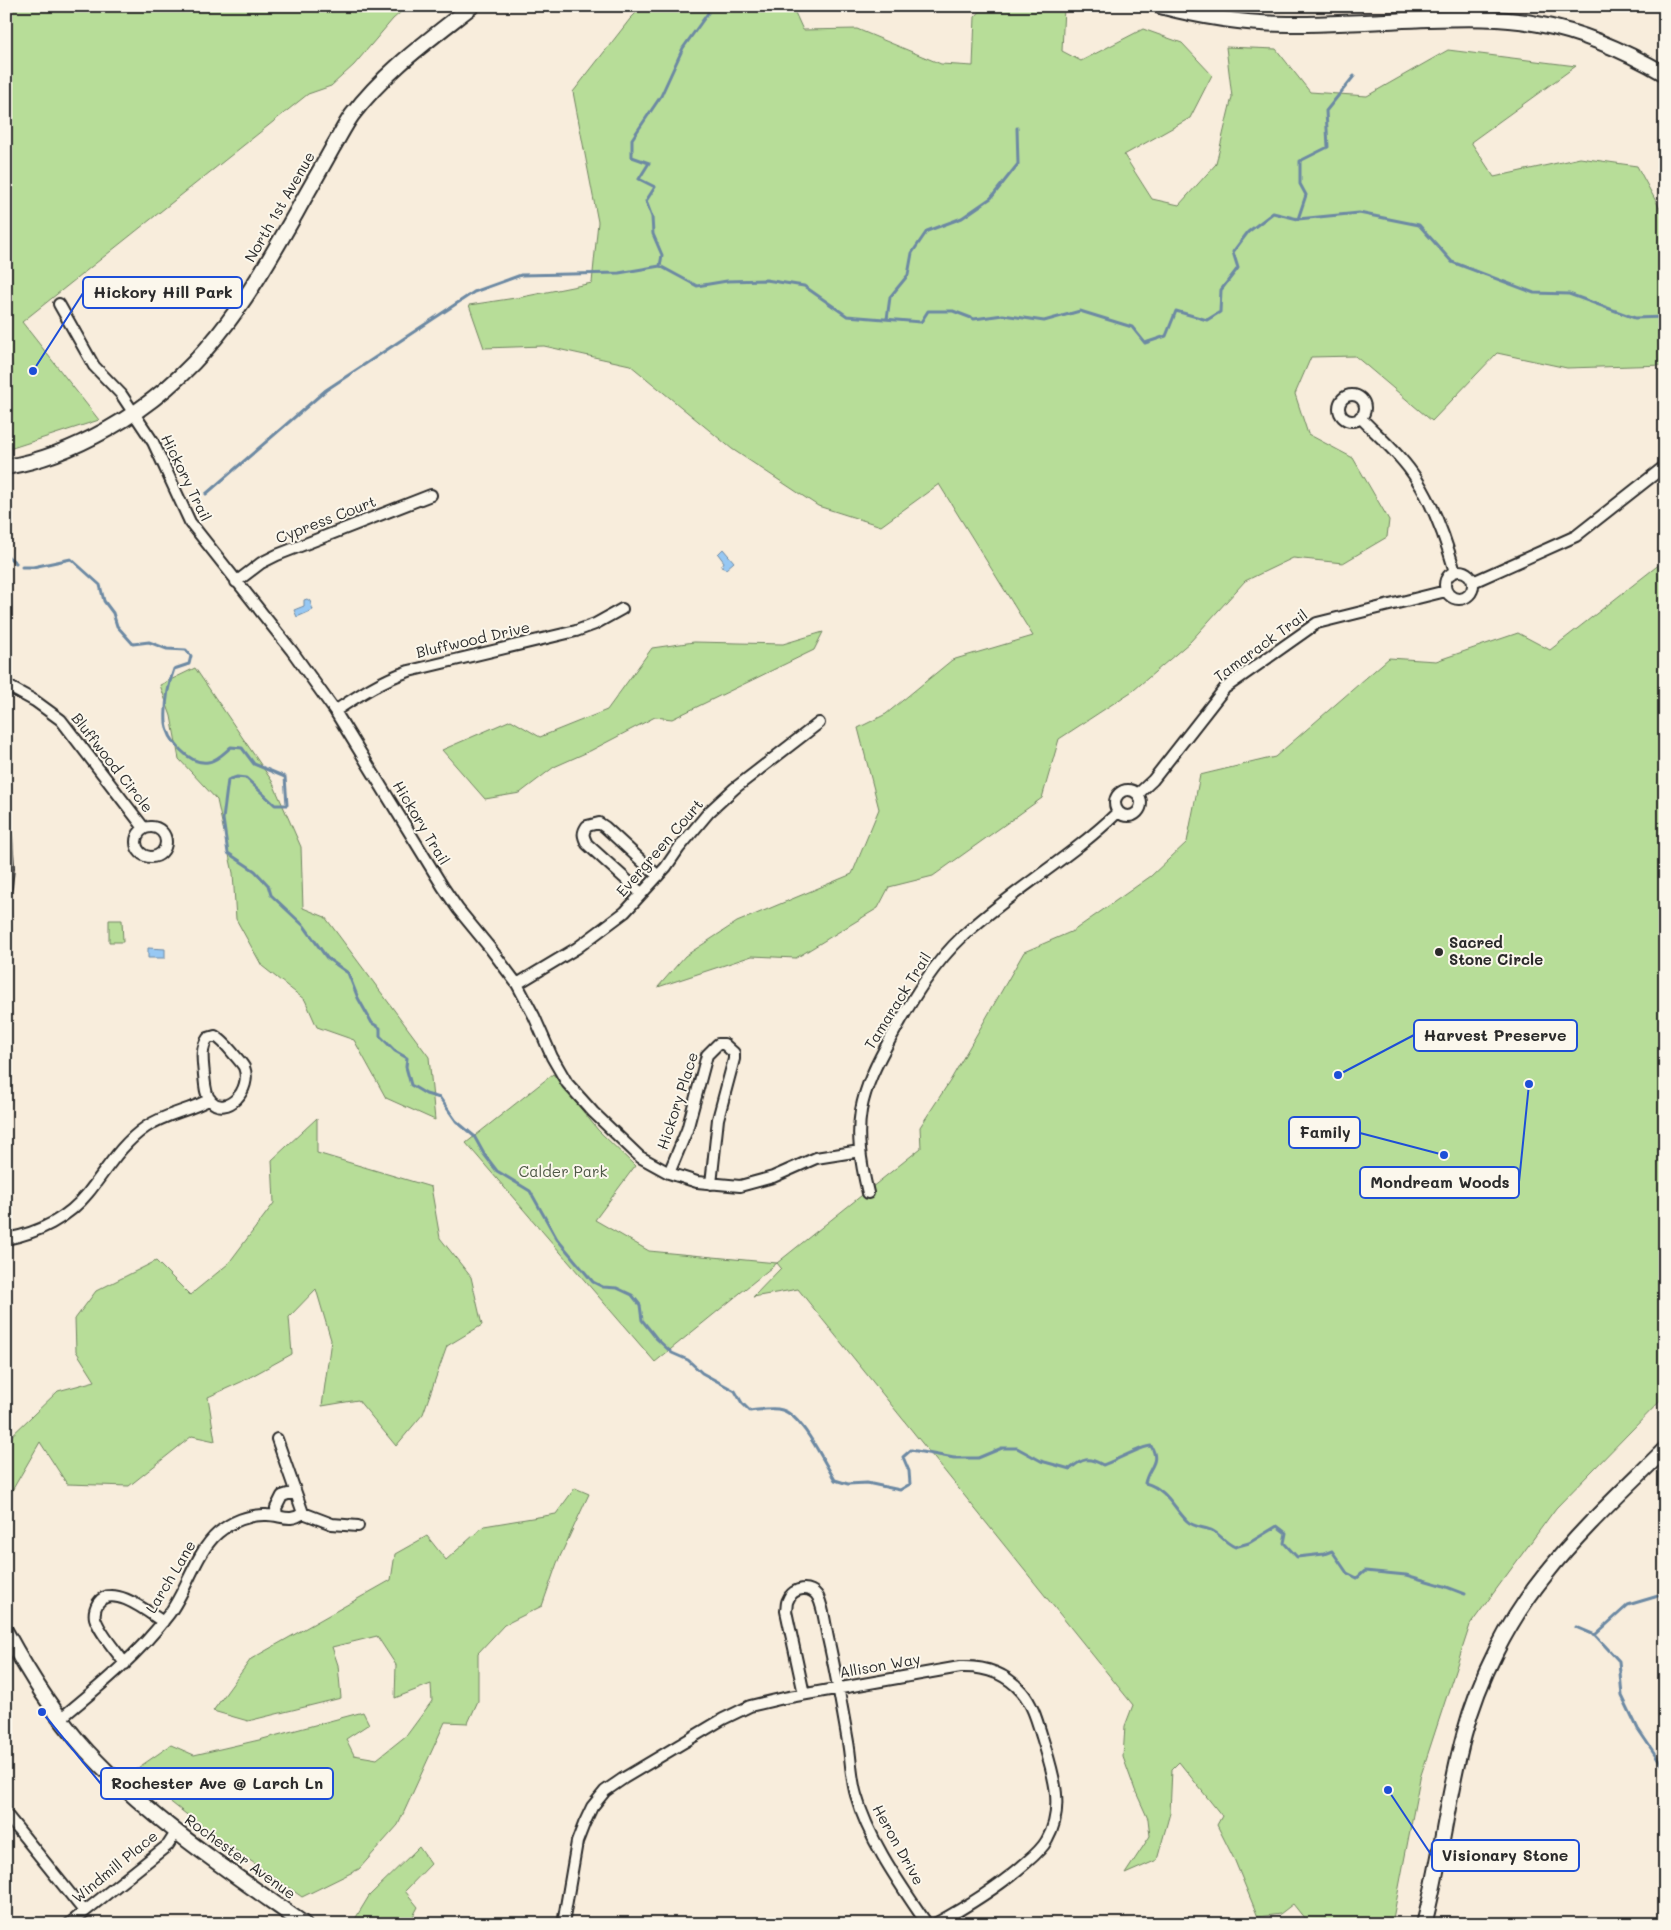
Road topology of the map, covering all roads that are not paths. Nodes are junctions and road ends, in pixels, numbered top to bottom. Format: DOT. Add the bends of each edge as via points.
graph roads {
  1 [pos="472,6"];
  2 [pos="1160,6"];
  3 [pos="1665,74"];
  4 [pos="59,304"];
  5 [pos="134,414"];
  6 [pos="1360,417"];
  7 [pos="1665,466"];
  8 [pos="6,467"];
  9 [pos="431,495"];
  10 [pos="1455,572"];
  11 [pos="236,582"];
  12 [pos="1473,582"];
  13 [pos="1446,591"];
  14 [pos="622,609"];
  15 [pos="6,684"];
  16 [pos="335,711"];
  17 [pos="820,723"];
  18 [pos="1138,794"];
  19 [pos="1118,812"];
  20 [pos="144,828"];
  21 [pos="6,837"];
  22 [pos="658,876"];
  23 [pos="6,887"];
  24 [pos="641,894"];
  25 [pos="517,984"];
  26 [pos="210,1099"];
  27 [pos="860,1151"];
  28 [pos="669,1173"];
  29 [pos="711,1184"];
  30 [pos="868,1193"];
  31 [pos="6,1239"];
  32 [pos="277,1439"];
  33 [pos="1665,1448"];
  34 [pos="296,1494"];
  35 [pos="302,1513"];
  36 [pos="277,1516"];
  37 [pos="358,1526"];
  38 [pos="163,1622"];
  39 [pos="6,1632"];
  40 [pos="125,1664"];
  41 [pos="839,1688"];
  42 [pos="804,1694"];
  43 [pos="60,1719"];
  44 [pos="6,1814"];
  45 [pos="177,1832"];
  46 [pos="84,1912"];
  47 [pos="301,1923"];
  48 [pos="69,1924"];
  49 [pos="563,1924"];
  50 [pos="927,1924"];
  51 [pos="935,1924"];
  52 [pos="1424,1924"];
  1 -- 5 [label="main road, North 1st Avenue" via="372,89 350,117 263,271 220,334 177,380"];
  2 -- 3 [label="main road" via="1217,19 1258,23 1481,17 1539,24 1617,50"];
  4 -- 5 [label="street, Hickory Trail" via="94,366 121,394"];
  5 -- 8 [label="main road, North 1st Avenue" via="88,441 55,455"];
  5 -- 11 [label="street, Hickory Trail" via="153,442 190,522"];
  6 -- 10 [label="street" via="1417,480 1445,535"];
  7 -- 12 [label="street" via="1576,536"];
  9 -- 11 [label="street, Cypress Court" via="277,554"];
  10 -- 12 [label="street" via="1464,572"];
  10 -- 13 [label="street" via="1447,577"];
  11 -- 16 [label="street, Hickory Trail"];
  12 -- 13 [label="street" via="1472,591 1461,599 1452,598"];
  13 -- 18 [label="street, Tamarack Trail" via="1317,623 1225,688 1153,780"];
  14 -- 16 [label="street, Bluffwood Drive" via="576,631 391,677"];
  15 -- 20 [label="street, Bluffwood Circle" via="61,720"];
  16 -- 25 [label="street, Hickory Trail" via="443,887"];
  17 -- 22 [label="street, Evergreen Court" via="734,788 709,812"];
  18 -- 19 [label="street" via="1128,790 1120,793 1115,802"];
  18 -- 19 [label="street" via="1141,803 1138,812 1125,816"];
  19 -- 27 [label="street, Tamarack Trail" via="979,922 935,966 870,1077 860,1115"];
  21 -- 23 [label="street"];
  22 -- 24 [label="street, Evergreen Court"];
  22 -- 24 [label="street" via="605,827 599,823 587,826 584,837 587,844"];
  24 -- 25 [label="street, Evergreen Court" via="606,927"];
  25 -- 28 [label="street, Hickory Trail" via="567,1083 640,1158"];
  26 -- 26 [label="street" via="221,1105 234,1102 241,1095 246,1078 240,1061 215,1036 203,1044 202,1052 205,1087"];
  26 -- 31 [label="street" via="147,1126 117,1154 88,1193 66,1214 35,1231"];
  27 -- 29 [label="street, Hickory Trail" via="816,1158 740,1186"];
  27 -- 30 [label="street, Tamarack Trail"];
  28 -- 29 [label="street, Hickory Trail"];
  28 -- 29 [label="street, Hickory Place" via="689,1124 707,1055 718,1044 724,1044 730,1047 734,1058 718,1119"];
  32 -- 34 [label="street"];
  33 -- 52 [label="main road" via="1545,1575 1491,1662 1464,1733"];
  34 -- 35 [label="street"];
  34 -- 36 [label="street" via="282,1496 276,1508"];
  35 -- 36 [label="street, Larch Lane" via="292,1519"];
  35 -- 37 [label="street, Larch Lane" via="332,1524"];
  36 -- 38 [label="street, Larch Lane" via="240,1520 217,1534"];
  38 -- 40 [label="street, Larch Lane"];
  38 -- 40 [label="street" via="122,1597 100,1600 95,1619"];
  39 -- 43 [label="main road, Rochester Avenue"];
  40 -- 43 [label="street, Larch Lane"];
  41 -- 42 [label="street, Allison Way"];
  41 -- 42 [label="street, Heron Drive" via="818,1598 814,1592 801,1589 791,1594 786,1611"];
  41 -- 50 [label="street, Heron Drive" via="855,1793 871,1832"];
  41 -- 51 [label="street, Allison Way" via="976,1667 991,1670 1012,1683 1021,1690 1034,1711 1054,1774 1057,1799 1055,1822 1047,1841 999,1886"];
  42 -- 49 [label="street, Allison Way" via="750,1706 723,1719 605,1792 592,1807 577,1842"];
  43 -- 45 [label="main road, Rochester Avenue" via="107,1772"];
  44 -- 46 [label="street"];
  45 -- 46 [label="street, Windmill Place" via="168,1845"];
  45 -- 47 [label="main road, Rochester Avenue"];
  46 -- 48 [label="street, Windmill Place"];
}
